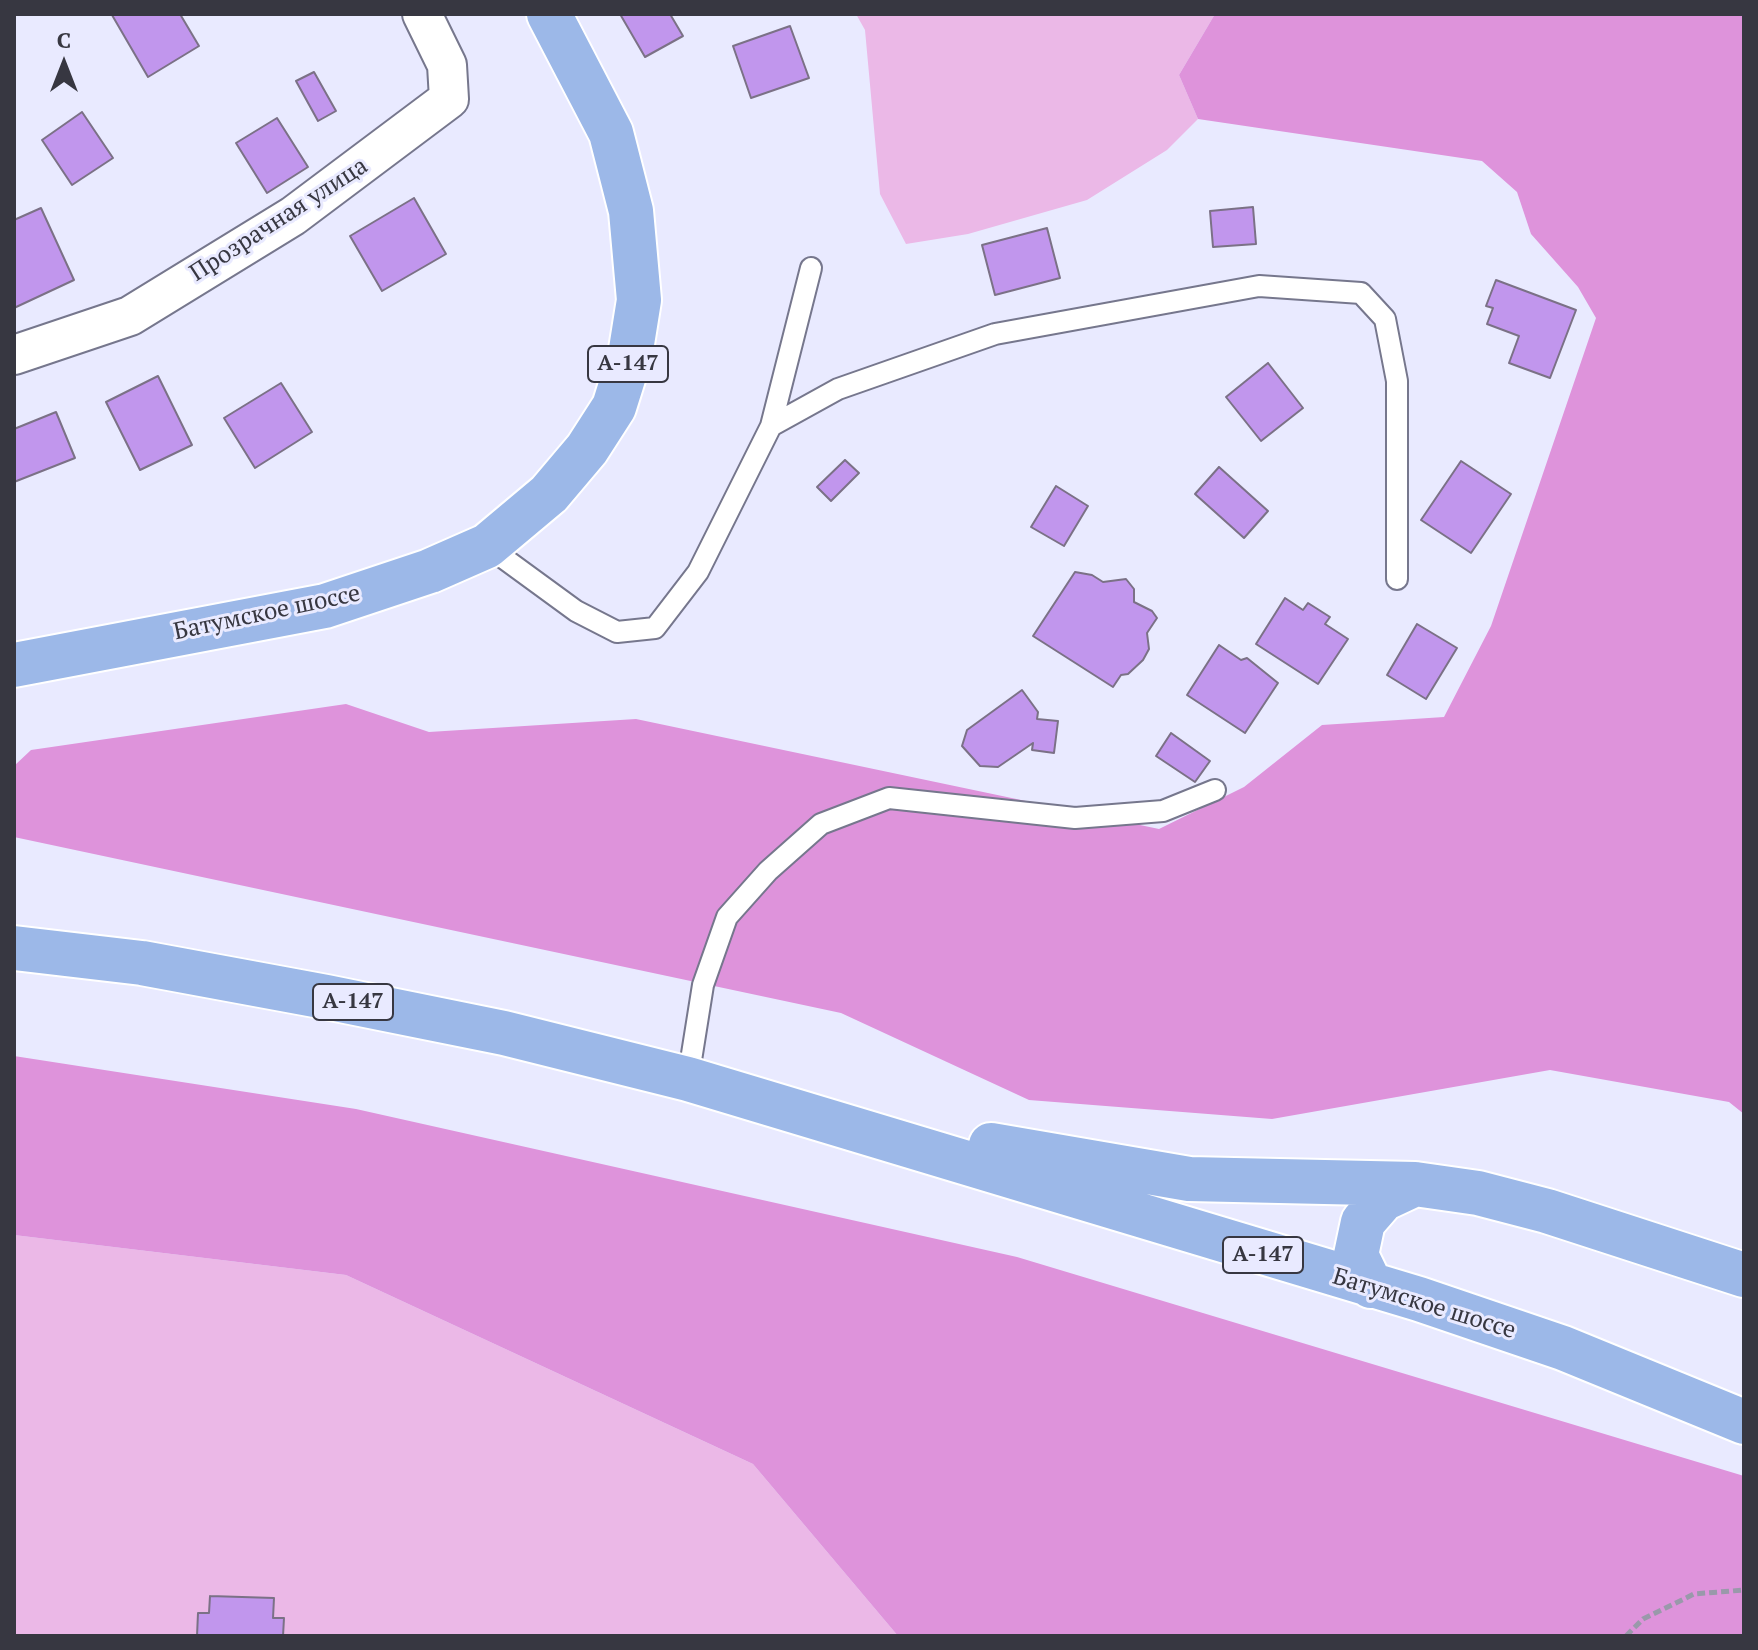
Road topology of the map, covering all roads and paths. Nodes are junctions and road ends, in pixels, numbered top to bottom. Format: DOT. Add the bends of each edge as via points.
graph roads {
  1 [pos="422,14"];
  2 [pos="549,14"];
  3 [pos="811,268"];
  4 [pos="14,355"];
  5 [pos="771,426"];
  6 [pos="487,546"];
  7 [pos="1397,579"];
  8 [pos="14,665"];
  9 [pos="1215,790"];
  10 [pos="14,948"];
  11 [pos="688,1079"];
  12 [pos="777,1104"];
  13 [pos="1415,1184"];
  14 [pos="1744,1275"];
  15 [pos="1371,1286"];
  16 [pos="1744,1422"];
  17 [pos="1744,1590"];
  18 [pos="1626,1636"];
  1 -- 4 [label="street, Прозрачная улица" via="447,65 449,99 293,216 130,316"];
  2 -- 6 [label="highway, Батумское шоссе / А-147" via="611,133 631,211 639,300 614,407 549,494"];
  3 -- 5 [label="lane"];
  5 -- 6 [label="lane" via="698,572 655,628 617,632 576,611"];
  5 -- 7 [label="lane" via="838,389 995,334 1259,286 1361,293 1385,319 1397,381"];
  6 -- 8 [label="highway, Батумское шоссе / А-147" via="325,606"];
  9 -- 11 [label="lane" via="1163,811 1075,818 889,798 821,824 727,917 703,985"];
  10 -- 11 [label="highway, Батумское шоссе / А-147" via="142,963 326,997 504,1033"];
  11 -- 12 [label="highway, Батумское шоссе / А-147"];
  12 -- 13 [label="highway, Батумское шоссе / А-147" via="1189,1179"];
  12 -- 15 [label="highway, Батумское шоссе / А-147"];
  13 -- 14 [label="highway, Батумское шоссе / А-147" via="1547,1211"];
  13 -- 15 [label="highway" via="1383,1199 1363,1222 1356,1255"];
  15 -- 16 [label="highway, Батумское шоссе / А-147" via="1563,1348"];
  17 -- 18 [label="path" via="1694,1594 1643,1619"];
}
